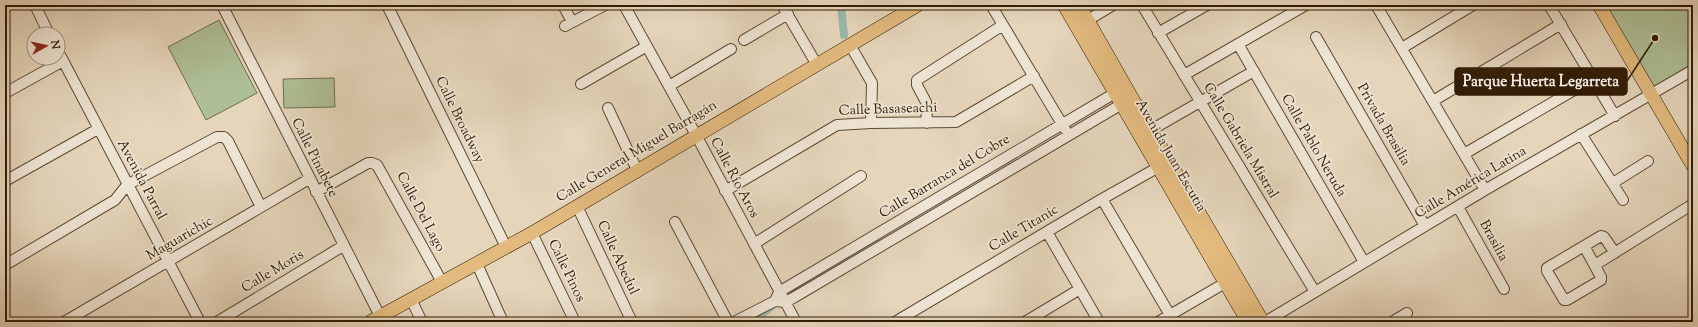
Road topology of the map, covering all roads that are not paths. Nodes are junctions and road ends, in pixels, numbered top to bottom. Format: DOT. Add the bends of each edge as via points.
graph roads {
  1 [pos="34,5"];
  2 [pos="222,5"];
  3 [pos="387,5"];
  4 [pos="563,5"];
  5 [pos="605,5"];
  6 [pos="624,5"];
  7 [pos="782,5"];
  8 [pos="918,5"];
  9 [pos="992,5"];
  10 [pos="1064,5"];
  11 [pos="1079,5"];
  12 [pos="1113,5"];
  13 [pos="1142,5"];
  14 [pos="1207,5"];
  15 [pos="1306,5"];
  16 [pos="1376,5"];
  17 [pos="1473,5"];
  18 [pos="1549,5"];
  19 [pos="1599,5"];
  20 [pos="788,14"];
  21 [pos="1088,20"];
  22 [pos="1561,24"];
  23 [pos="1004,25"];
  24 [pos="45,26"];
  25 [pos="1158,33"];
  26 [pos="1316,37"];
  27 [pos="744,40"];
  28 [pos="1238,44"];
  29 [pos="850,45"];
  30 [pos="647,46"];
  31 [pos="1402,48"];
  32 [pos="730,49"];
  33 [pos="817,65"];
  34 [pos="54,66"];
  35 [pos="66,66"];
  36 [pos="1693,70"];
  37 [pos="1254,71"];
  38 [pos="1184,75"];
  39 [pos="1034,76"];
  40 [pos="1593,79"];
  41 [pos="582,84"];
  42 [pos="669,86"];
  43 [pos="5,93"];
  44 [pos="1652,95"];
  45 [pos="1123,96"];
  46 [pos="1433,100"];
  47 [pos="1200,102"];
  48 [pos="608,108"];
  49 [pos="1615,116"];
  50 [pos="871,122"];
  51 [pos="927,123"];
  52 [pos="1062,124"];
  53 [pos="98,129"];
  54 [pos="1151,130"];
  55 [pos="1581,134"];
  56 [pos="696,135"];
  57 [pos="1069,136"];
  58 [pos="1464,154"];
  59 [pos="1648,161"];
  60 [pos="1164,165"];
  61 [pos="1693,166"];
  62 [pos="637,170"];
  63 [pos="861,176"];
  64 [pos="309,179"];
  65 [pos="5,181"];
  66 [pos="963,183"];
  67 [pos="1613,183"];
  68 [pos="127,185"];
  69 [pos="1485,190"];
  70 [pos="725,191"];
  71 [pos="316,192"];
  72 [pos="970,194"];
  73 [pos="1102,199"];
  74 [pos="1623,200"];
  75 [pos="1693,204"];
  76 [pos="577,206"];
  77 [pos="261,207"];
  78 [pos="1458,207"];
  79 [pos="675,222"];
  80 [pos="1425,226"];
  81 [pos="887,228"];
  82 [pos="1047,232"];
  83 [pos="532,233"];
  84 [pos="893,239"];
  85 [pos="754,244"];
  86 [pos="343,246"];
  87 [pos="1584,246"];
  88 [pos="506,247"];
  89 [pos="1615,253"];
  90 [pos="169,261"];
  91 [pos="1364,262"];
  92 [pos="477,264"];
  93 [pos="5,265"];
  94 [pos="1595,265"];
  95 [pos="442,282"];
  96 [pos="1225,283"];
  97 [pos="1504,288"];
  98 [pos="1080,289"];
  99 [pos="1315,292"];
  100 [pos="780,298"];
  101 [pos="411,299"];
  102 [pos="1407,313"];
  103 [pos="1170,315"];
  104 [pos="908,319"];
  105 [pos="378,320"];
  106 [pos="64,322"];
  107 [pos="200,322"];
  108 [pos="217,322"];
  109 [pos="422,322"];
  110 [pos="503,322"];
  111 [pos="575,322"];
  112 [pos="632,322"];
  113 [pos="728,322"];
  114 [pos="734,322"];
  115 [pos="796,322"];
  116 [pos="895,322"];
  117 [pos="1025,322"];
  118 [pos="1099,322"];
  119 [pos="1158,322"];
  120 [pos="1248,322"];
  121 [pos="1264,322"];
  122 [pos="1392,322"];
  1 -- 24 [label="street"];
  2 -- 64 [label="street, Calle Pinabete"];
  3 -- 88 [label="street, Calle Broadway"];
  4 -- 5 [label="street" via="569,24"];
  6 -- 30 [label="street, Calle Río Aros"];
  7 -- 20 [label="street"];
  8 -- 29 [label="main road, Calle General Miguel Barragán"];
  9 -- 23 [label="street"];
  10 -- 45 [label="main road, Avenida Juan Escutia"];
  11 -- 21 [label="main road, Avenida Juan Escutia"];
  12 -- 21 [label="street"];
  13 -- 25 [label="street, Calle Gabriela Mistral"];
  14 -- 25 [label="street"];
  15 -- 28 [label="street"];
  16 -- 31 [label="street"];
  17 -- 31 [label="street"];
  18 -- 22 [label="street"];
  19 -- 44 [label="main road"];
  20 -- 27 [label="street"];
  20 -- 33 [label="street"];
  21 -- 45 [label="main road, Avenida Juan Escutia"];
  22 -- 40 [label="street"];
  22 -- 46 [label="street"];
  23 -- 39 [label="street"];
  23 -- 51 [label="street" via="917,80 926,102"];
  25 -- 38 [label="street, Calle Gabriela Mistral"];
  26 -- 80 [label="street, Privada Brasilia"];
  28 -- 37 [label="street, Calle Pablo Neruda"];
  28 -- 38 [label="street"];
  29 -- 33 [label="main road, Calle General Miguel Barragán"];
  29 -- 50 [label="street" via="872,84"];
  30 -- 41 [label="street"];
  30 -- 42 [label="street, Calle Río Aros"];
  31 -- 46 [label="street"];
  32 -- 42 [label="street"];
  33 -- 56 [label="main road, Calle General Miguel Barragán"];
  34 -- 43 [label="street"];
  35 -- 53 [label="street, Avenida Parral"];
  36 -- 44 [label="street, Calle América Latina"];
  37 -- 47 [label="street"];
  37 -- 91 [label="street, Calle Pablo Neruda"];
  38 -- 47 [label="street, Calle Gabriela Mistral"];
  39 -- 51 [label="street, Calle Basaseachi" via="959,121"];
  39 -- 52 [label="street"];
  40 -- 49 [label="street"];
  40 -- 58 [label="street"];
  42 -- 56 [label="street, Calle Río Aros"];
  44 -- 49 [label="street, Calle América Latina"];
  44 -- 61 [label="main road"];
  45 -- 52 [label="street, Calle Barranca del Cobre"];
  45 -- 54 [label="main road, Avenida Juan Escutia"];
  45 -- 57 [label="street, Calle Barranca del Cobre"];
  45 -- 60 [label="main road, Avenida Juan Escutia"];
  46 -- 58 [label="street"];
  47 -- 54 [label="street"];
  47 -- 99 [label="street, Calle Gabriela Mistral"];
  48 -- 62 [label="street"];
  49 -- 55 [label="street, Calle América Latina"];
  50 -- 51 [label="street, Calle Basaseachi"];
  50 -- 70 [label="street, Calle Basaseachi" via="832,127"];
  52 -- 57 [label="street"];
  52 -- 66 [label="street, Calle Barranca del Cobre"];
  53 -- 65 [label="street"];
  53 -- 68 [label="street, Avenida Parral"];
  54 -- 60 [label="main road, Avenida Juan Escutia"];
  55 -- 67 [label="street"];
  55 -- 69 [label="street, Calle América Latina"];
  56 -- 62 [label="main road, Calle General Miguel Barragán"];
  56 -- 70 [label="street, Calle Río Aros"];
  57 -- 72 [label="street, Calle Barranca del Cobre"];
  58 -- 69 [label="street"];
  59 -- 67 [label="street"];
  60 -- 73 [label="street, Calle Titanic"];
  60 -- 96 [label="main road, Avenida Juan Escutia"];
  60 -- 121 [label="main road, Avenida Juan Escutia"];
  62 -- 76 [label="main road, Calle General Miguel Barragán"];
  63 -- 85 [label="street"];
  64 -- 71 [label="street, Calle Pinabete"];
  64 -- 77 [label="street, Maguarichic"];
  66 -- 72 [label="street"];
  66 -- 81 [label="street, Calle Barranca del Cobre"];
  67 -- 74 [label="street"];
  68 -- 77 [label="street" via="221,136 228,141"];
  68 -- 90 [label="street, Avenida Parral"];
  68 -- 93 [label="street" via="115,200"];
  69 -- 78 [label="street, Calle América Latina"];
  70 -- 85 [label="street, Calle Río Aros"];
  71 -- 86 [label="street, Calle Pinabete"];
  71 -- 95 [label="street, Calle Del Lago" via="368,163 375,163 382,170"];
  72 -- 84 [label="street, Calle Barranca del Cobre"];
  73 -- 82 [label="street, Calle Titanic"];
  73 -- 103 [label="street"];
  75 -- 89 [label="street"];
  76 -- 83 [label="main road, Calle General Miguel Barragán"];
  76 -- 112 [label="street, Calle Abedul"];
  77 -- 90 [label="street, Maguarichic"];
  78 -- 80 [label="street, Calle América Latina"];
  78 -- 97 [label="street, Brasilia"];
  79 -- 113 [label="street"];
  80 -- 91 [label="street, Calle América Latina"];
  81 -- 84 [label="street"];
  81 -- 100 [label="street, Calle Barranca del Cobre"];
  82 -- 98 [label="street"];
  82 -- 104 [label="street, Calle Titanic"];
  83 -- 88 [label="main road, Calle General Miguel Barragán"];
  83 -- 111 [label="street, Calle Pinos"];
  84 -- 100 [label="street, Calle Barranca del Cobre"];
  85 -- 100 [label="street, Calle Río Aros"];
  86 -- 105 [label="street, Calle Pinabete"];
  86 -- 108 [label="street, Calle Moris"];
  87 -- 89 [label="street" via="1602,236"];
  87 -- 94 [label="street"];
  87 -- 94 [label="street" via="1547,269 1563,299 1567,300 1600,282 1602,277"];
  88 -- 92 [label="main road, Calle General Miguel Barragán"];
  89 -- 94 [label="street"];
  90 -- 106 [label="street, Maguarichic"];
  90 -- 107 [label="street, Avenida Parral"];
  91 -- 99 [label="street, Calle América Latina"];
  92 -- 95 [label="main road, Calle General Miguel Barragán"];
  92 -- 110 [label="street"];
  95 -- 101 [label="main road, Calle General Miguel Barragán"];
  96 -- 103 [label="street"];
  96 -- 120 [label="main road, Avenida Juan Escutia"];
  98 -- 117 [label="street"];
  98 -- 118 [label="street"];
  99 -- 121 [label="street, Calle América Latina"];
  100 -- 114 [label="street"];
  100 -- 115 [label="street, Calle Río Aros"];
  101 -- 105 [label="main road, Calle General Miguel Barragán"];
  101 -- 109 [label="street"];
  102 -- 122 [label="street"];
  103 -- 119 [label="street"];
  104 -- 116 [label="street, Calle Titanic"];
}
